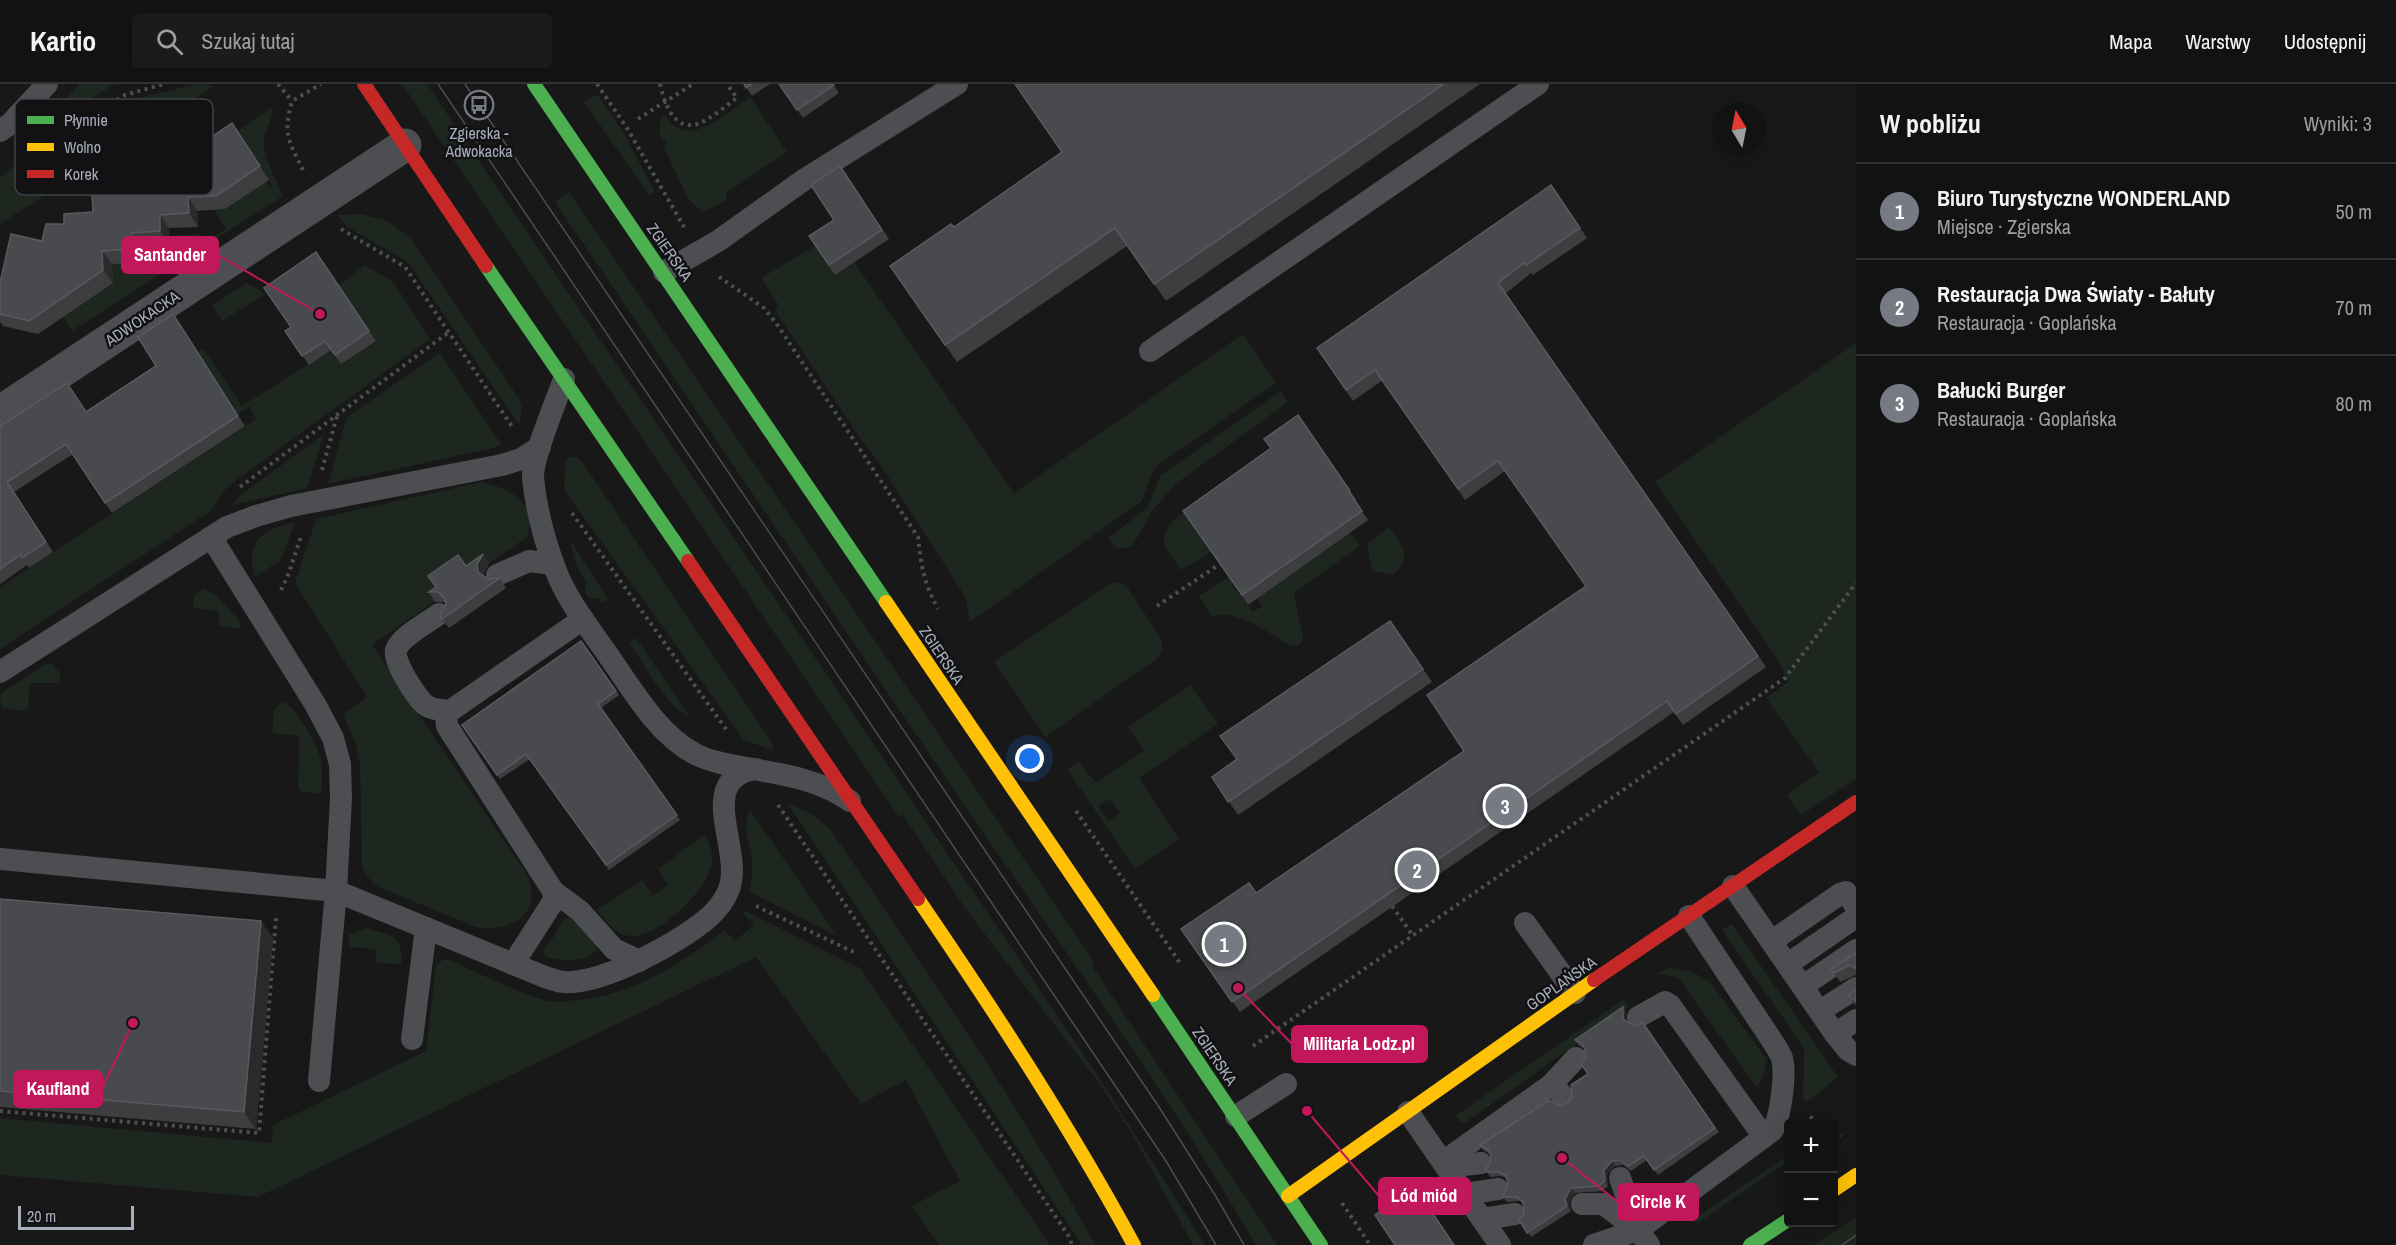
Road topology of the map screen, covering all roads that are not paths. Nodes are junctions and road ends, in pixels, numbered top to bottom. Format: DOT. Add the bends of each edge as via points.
graph roads {
  1 [pos="48,84"];
  2 [pos="364,84"];
  3 [pos="534,84"];
  4 [pos="957,84"];
  5 [pos="1538,84"];
  6 [pos="33,99"];
  7 [pos="405,145"];
  8 [pos="664,272"];
  9 [pos="1150,351"];
  10 [pos="564,379"];
  11 [pos="0,412"];
  12 [pos="536,451"];
  13 [pos="219,532"];
  14 [pos="553,564"];
  15 [pos="497,575"];
  16 [pos="439,614"];
  17 [pos="583,619"];
  18 [pos="0,672"];
  19 [pos="450,711"];
  20 [pos="752,769"];
  21 [pos="1856,802"];
  22 [pos="855,805"];
  23 [pos="0,859"];
  24 [pos="1733,886"];
  25 [pos="336,891"];
  26 [pos="553,891"];
  27 [pos="1856,907"];
  28 [pos="1689,916"];
  29 [pos="1856,917"];
  30 [pos="1525,923"];
  31 [pos="426,928"];
  32 [pos="1772,941"];
  33 [pos="1856,950"];
  34 [pos="639,961"];
  35 [pos="513,964"];
  36 [pos="1788,964"];
  37 [pos="1803,986"];
  38 [pos="1856,988"];
  39 [pos="1575,993"];
  40 [pos="1820,1011"];
  41 [pos="1638,1017"];
  42 [pos="1856,1020"];
  43 [pos="1835,1034"];
  44 [pos="412,1039"];
  45 [pos="1856,1055"];
  46 [pos="1576,1058"];
  47 [pos="319,1081"];
  48 [pos="1286,1084"];
  49 [pos="1408,1112"];
  50 [pos="1236,1116"];
  51 [pos="1503,1137"];
  52 [pos="1764,1137"];
  53 [pos="1467,1143"];
  54 [pos="1481,1163"];
  55 [pos="1444,1165"];
  56 [pos="1856,1175"];
  57 [pos="1620,1178"];
  58 [pos="1838,1187"];
  59 [pos="1498,1189"];
  60 [pos="1465,1194"];
  61 [pos="1288,1196"];
  62 [pos="1581,1204"];
  63 [pos="1515,1214"];
  64 [pos="1482,1219"];
  65 [pos="1784,1223"];
  66 [pos="1644,1238"];
  67 [pos="1134,1245"];
  68 [pos="1321,1245"];
  69 [pos="1500,1245"];
  70 [pos="1594,1245"];
  71 [pos="1750,1245"];
  1 -- 6 [label="lane"];
  2 -- 7 [label="main road"];
  3 -- 8 [label="main road, ZGIERSKA"];
  4 -- 8 [label="lane"];
  5 -- 9 [label="lane"];
  7 -- 10 [label="main road"];
  7 -- 11 [label="street, ADWOKACKA"];
  8 -- 50 [label="main road, ZGIERSKA"];
  10 -- 12 [label="lane"];
  10 -- 22 [label="main road"];
  12 -- 13 [label="lane" via="502,465 291,506"];
  12 -- 14 [label="lane" via="533,476"];
  13 -- 18 [label="lane"];
  13 -- 25 [label="lane" via="337,750 342,781"];
  14 -- 15 [label="lane" via="529,561"];
  14 -- 17 [label="lane"];
  16 -- 19 [label="lane" via="400,642 396,661 421,702 429,708"];
  17 -- 19 [label="lane"];
  17 -- 20 [label="lane" via="670,736 695,753"];
  19 -- 26 [label="lane" via="447,726"];
  20 -- 22 [label="lane" via="798,778 838,792"];
  20 -- 34 [label="lane" via="731,782 723,803 733,869 720,907 708,919"];
  21 -- 24 [label="main road, GOPLAŃSKA"];
  22 -- 67 [label="main road" via="1046,1090"];
  23 -- 25 [label="lane"];
  24 -- 28 [label="main road, GOPLAŃSKA"];
  24 -- 32 [label="lane"];
  25 -- 31 [label="lane"];
  25 -- 47 [label="lane"];
  26 -- 34 [label="lane" via="580,911 614,949"];
  26 -- 35 [label="lane" via="554,900"];
  27 -- 32 [label="lane" via="1846,892 1840,894"];
  28 -- 39 [label="main road, GOPLAŃSKA"];
  28 -- 52 [label="lane" via="1782,1059 1781,1108 1777,1123"];
  29 -- 36 [label="lane"];
  30 -- 39 [label="lane"];
  31 -- 35 [label="lane"];
  31 -- 44 [label="lane"];
  32 -- 36 [label="lane"];
  33 -- 37 [label="lane"];
  34 -- 35 [label="lane" via="563,982"];
  36 -- 37 [label="lane"];
  37 -- 40 [label="lane"];
  38 -- 40 [label="lane"];
  39 -- 49 [label="main road, GOPLAŃSKA"];
  40 -- 43 [label="lane"];
  41 -- 52 [label="lane" via="1655,1005 1670,1005"];
  42 -- 43 [label="lane"];
  43 -- 45 [label="lane"];
  46 -- 53 [label="lane" via="1557,1091"];
  48 -- 50 [label="lane"];
  49 -- 55 [label="lane"];
  49 -- 61 [label="main road, GOPLAŃSKA"];
  50 -- 61 [label="main road, ZGIERSKA"];
  51 -- 53 [label="lane"];
  52 -- 66 [label="lane"];
  53 -- 55 [label="lane"];
  54 -- 55 [label="lane"];
  55 -- 60 [label="lane"];
  56 -- 58 [label="main road"];
  57 -- 66 [label="lane"];
  59 -- 60 [label="lane"];
  60 -- 64 [label="lane"];
  61 -- 68 [label="main road, ZGIERSKA"];
  62 -- 66 [label="lane" via="1603,1204"];
  63 -- 64 [label="lane"];
  64 -- 69 [label="lane"];
  65 -- 71 [label="main road"];
  66 -- 70 [label="lane"];
}
